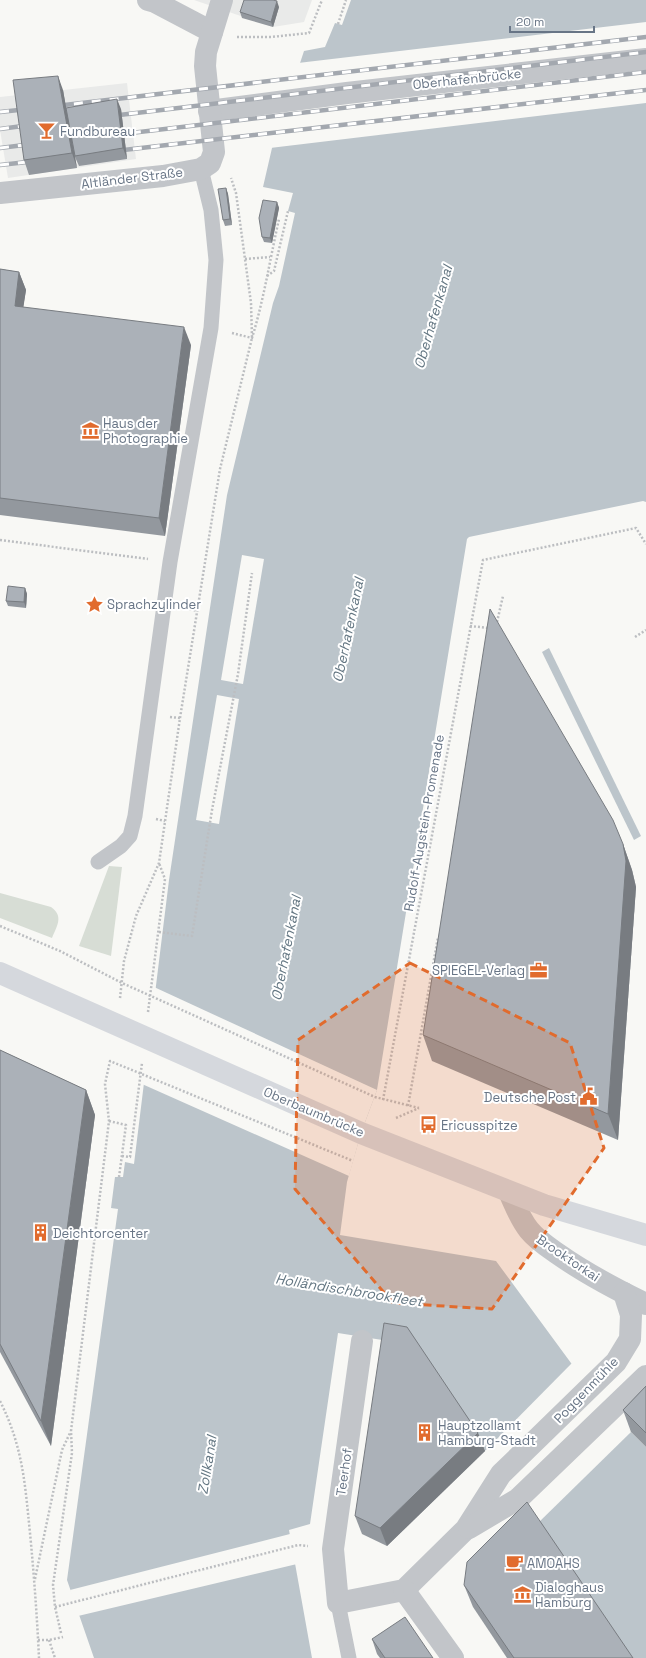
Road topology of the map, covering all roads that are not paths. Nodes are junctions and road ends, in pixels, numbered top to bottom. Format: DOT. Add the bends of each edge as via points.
graph roads {
  1 [pos="148,0"];
  2 [pos="222,0"];
  3 [pos="212,32"];
  4 [pos="646,59"];
  5 [pos="209,111"];
  6 [pos="201,169"];
  7 [pos="0,193"];
  8 [pos="98,862"];
  9 [pos="0,973"];
  10 [pos="509,1192"];
  11 [pos="642,1236"];
  12 [pos="624,1293"];
  13 [pos="646,1304"];
  14 [pos="362,1341"];
  15 [pos="646,1376"];
  16 [pos="466,1530"];
  17 [pos="404,1590"];
  18 [pos="338,1603"];
  19 [pos="348,1658"];
  20 [pos="453,1658"];
  1 -- 3 [label="street"];
  2 -- 3 [label="street"];
  3 -- 5 [label="street" via="205,66"];
  4 -- 5 [label="street, Oberhafenbrücke"];
  5 -- 6 [label="street, Altländer Straße" via="214,152 210,163"];
  6 -- 7 [label="street, Altländer Straße" via="163,176"];
  6 -- 8 [label="lane" via="211,210 216,260 210,328 170,562 135,816 130,836 121,846"];
  9 -- 10 [label="main road, Oberbaumbrücke" via="361,1133"];
  10 -- 11 [label="main road, Oberbaumbrücke"];
  10 -- 12 [label="street, Brooktorkai" via="529,1231 542,1243"];
  12 -- 13 [label="street, Brooktorkai"];
  12 -- 16 [label="street, Poggenmühle" via="631,1315 630,1339 616,1362 501,1474"];
  14 -- 18 [label="street, Teerhof" via="332,1549"];
  15 -- 16 [label="street, Poggenmühle" via="518,1499"];
  16 -- 17 [label="street, Poggenmühle"];
  17 -- 18 [label="street"];
  17 -- 20 [label="street"];
  18 -- 19 [label="lane"];
}
